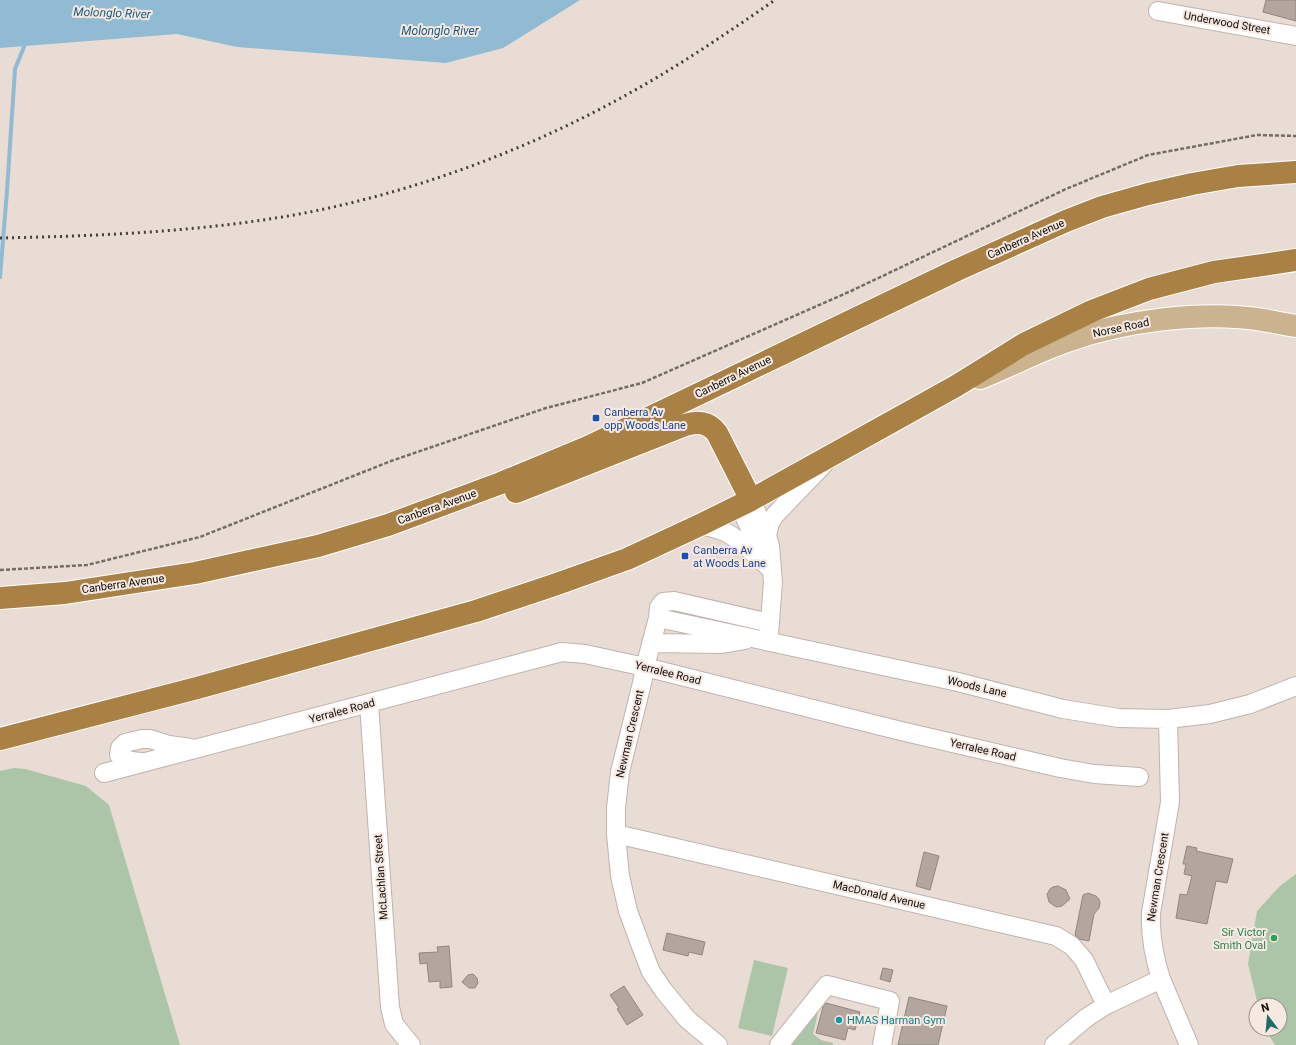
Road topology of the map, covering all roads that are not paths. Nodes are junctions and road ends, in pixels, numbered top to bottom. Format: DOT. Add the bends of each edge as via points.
graph roads {
  1 [pos="1158,10"];
  2 [pos="1296,36"];
  3 [pos="1296,172"];
  4 [pos="1296,260"];
  5 [pos="1296,326"];
  6 [pos="713,386"];
  7 [pos="956,386"];
  8 [pos="703,423"];
  9 [pos="832,454"];
  10 [pos="745,502"];
  11 [pos="700,525"];
  12 [pos="767,535"];
  13 [pos="318,546"];
  14 [pos="771,567"];
  15 [pos="0,598"];
  16 [pos="658,618"];
  17 [pos="770,623"];
  18 [pos="760,640"];
  19 [pos="651,643"];
  20 [pos="645,667"];
  21 [pos="1296,686"];
  22 [pos="369,704"];
  23 [pos="1168,719"];
  24 [pos="0,739"];
  25 [pos="199,748"];
  26 [pos="147,762"];
  27 [pos="104,773"];
  28 [pos="1139,777"];
  29 [pos="616,834"];
  30 [pos="1161,979"];
  31 [pos="1106,1005"];
  32 [pos="411,1045"];
  33 [pos="718,1045"];
  34 [pos="779,1045"];
  35 [pos="882,1045"];
  36 [pos="1054,1045"];
  37 [pos="1189,1045"];
  1 -- 2 [label="street, Underwood Street"];
  3 -- 6 [label="highway, Canberra Avenue" via="1238,176 1192,184 1102,207 957,270"];
  4 -- 7 [label="highway" via="1214,272 1149,289 1092,311 1024,344"];
  5 -- 7 [label="main road, Norse Road" via="1256,319 1201,316 1113,328 1071,339 1003,369"];
  6 -- 8 [label="highway" via="706,403"];
  6 -- 13 [label="highway, Canberra Avenue" via="588,447 501,483 388,525"];
  7 -- 9 [label="highway"];
  8 -- 10 [label="highway" via="709,442"];
  8 -- 13 [label="highway" via="685,425 553,478 465,509 356,540"];
  9 -- 10 [label="highway"];
  9 -- 12 [label="street" via="775,515 768,527"];
  10 -- 11 [label="highway"];
  10 -- 12 [label="street"];
  10 -- 14 [label="street" via="755,539"];
  11 -- 14 [label="street" via="728,534"];
  11 -- 24 [label="highway" via="628,559 476,611"];
  12 -- 14 [label="street"];
  13 -- 15 [label="highway, Canberra Avenue" via="196,573 65,593"];
  14 -- 17 [label="street" via="773,597"];
  16 -- 17 [label="street, Newman Crescent" via="660,605 671,600"];
  16 -- 18 [label="street, Woods Lane"];
  16 -- 19 [label="street, Newman Crescent"];
  17 -- 18 [label="street"];
  18 -- 19 [label="street" via="725,644"];
  18 -- 23 [label="street, Woods Lane" via="972,685 1075,712 1119,718"];
  19 -- 20 [label="street, Newman Crescent"];
  20 -- 22 [label="street, Yerralee Road" via="585,654 562,652"];
  20 -- 28 [label="street, Yerralee Road" via="1060,768 1094,774"];
  20 -- 29 [label="street, Newman Crescent" via="620,772"];
  21 -- 23 [label="street, Woods Lane" via="1238,708"];
  22 -- 25 [label="street, Yerralee Road"];
  22 -- 32 [label="street, McLachlan Street" via="390,1007 394,1024"];
  23 -- 30 [label="street, Newman Crescent" via="1170,802 1151,913 1151,938"];
  25 -- 26 [label="street, Yerralee Road"];
  25 -- 26 [label="street, Yerralee Road" via="186,748 142,738 124,743 120,748 119,755 122,758"];
  26 -- 27 [label="street, Yerralee Road"];
  29 -- 31 [label="street, MacDonald Avenue" via="1056,936 1072,946 1084,960"];
  29 -- 33 [label="street, Newman Crescent" via="620,876 628,911 651,972 687,1019"];
  30 -- 31 [label="street"];
  30 -- 37 [label="street, Newman Crescent"];
  31 -- 36 [label="street"];
  34 -- 35 [label="street" via="828,985 890,1001"];
}
